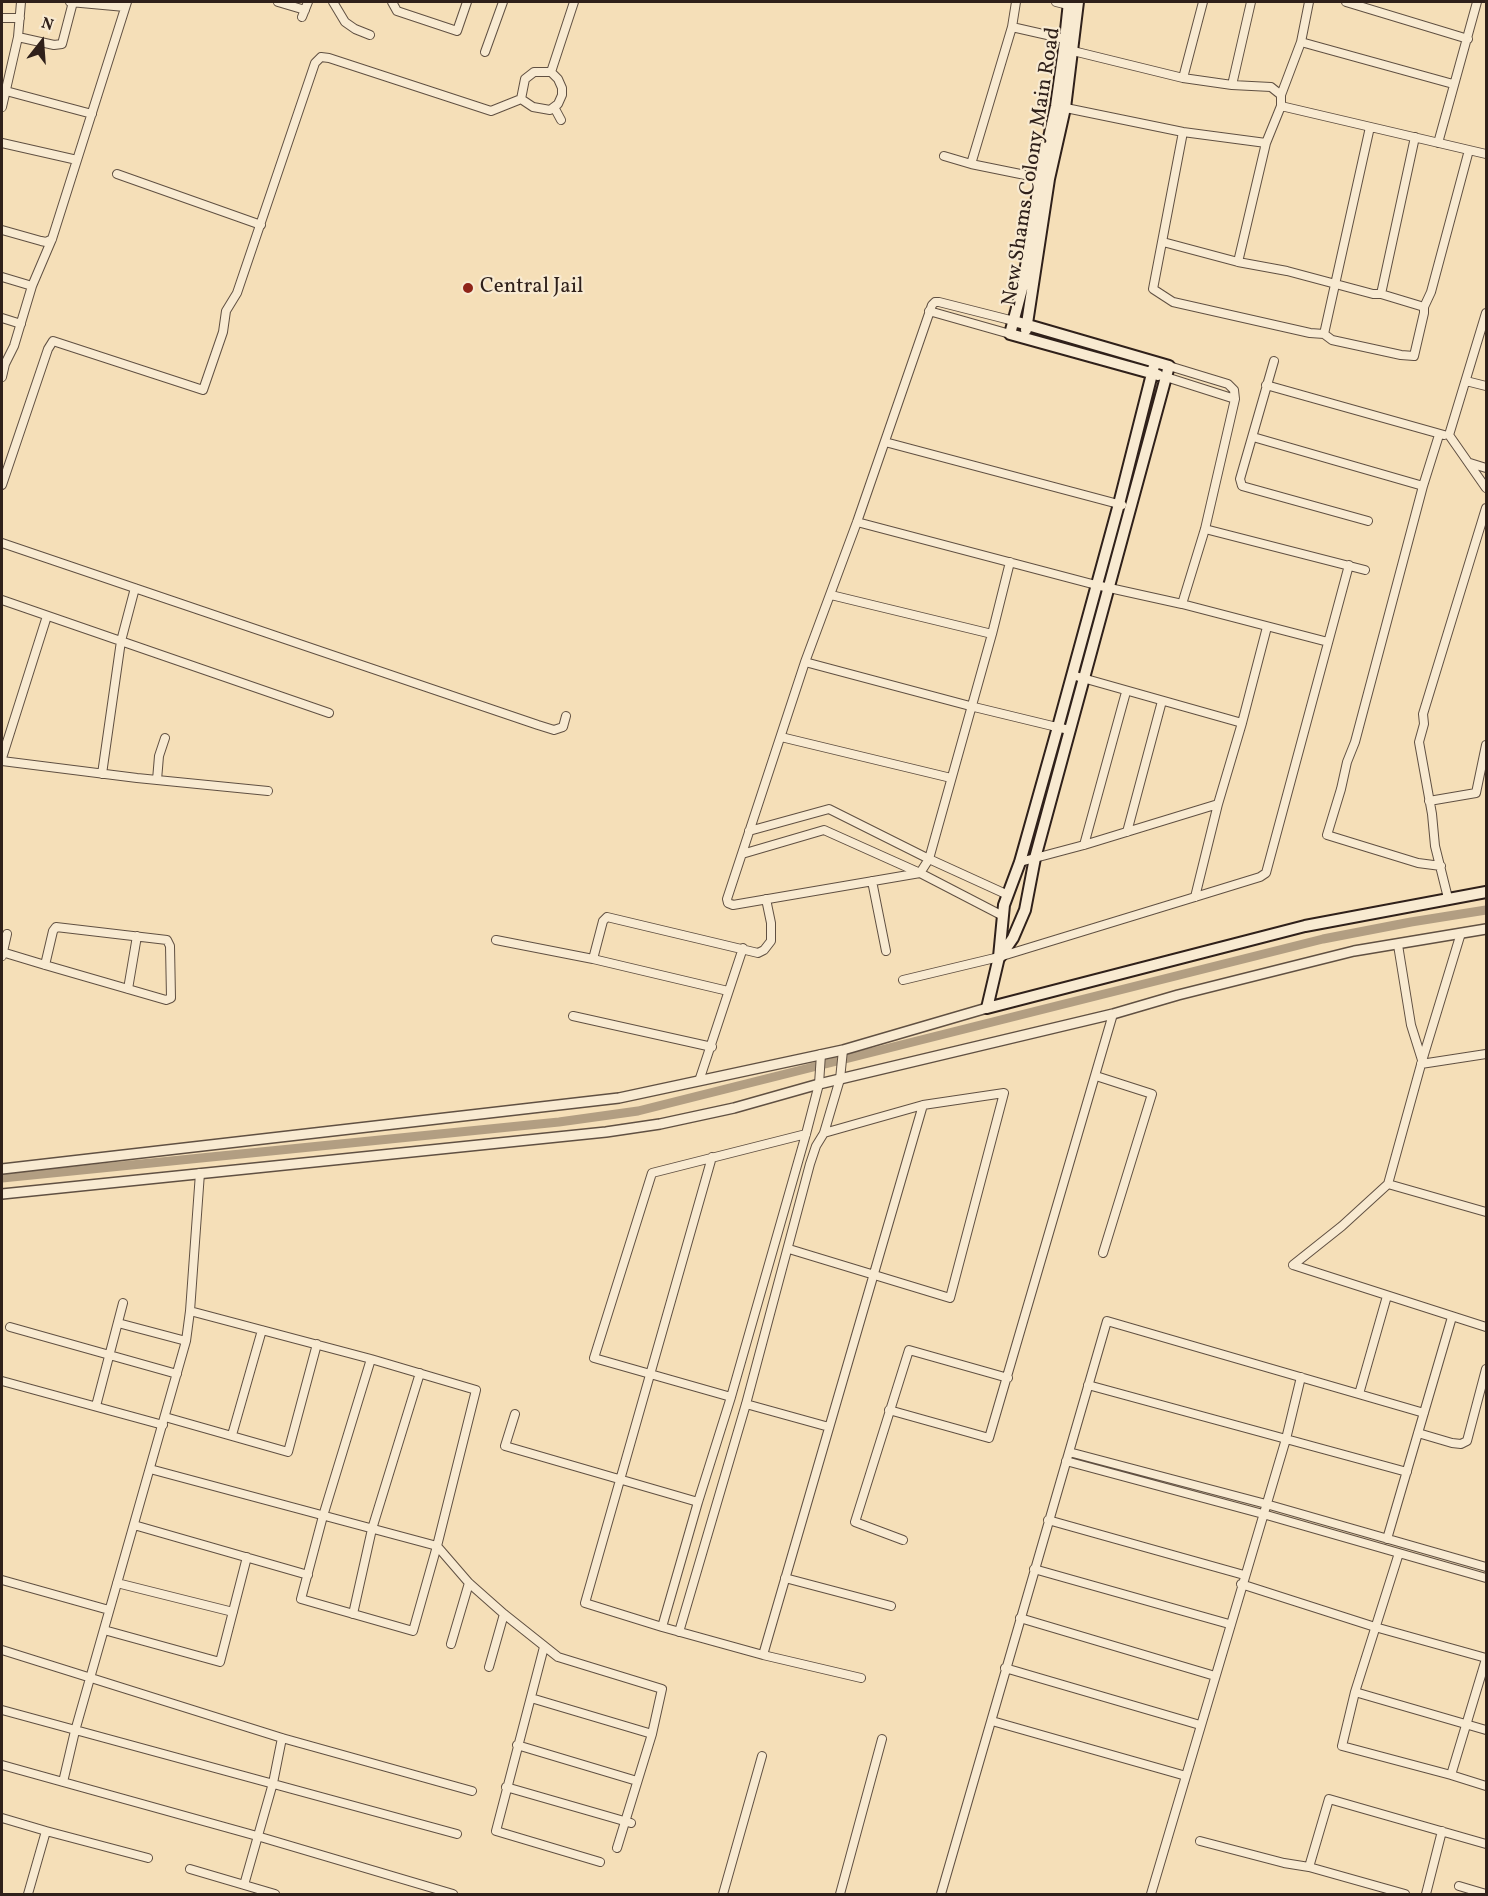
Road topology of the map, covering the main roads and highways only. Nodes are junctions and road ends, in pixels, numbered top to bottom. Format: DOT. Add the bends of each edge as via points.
graph roads {
  1 [pos="1072,3"];
  2 [pos="1060,107"];
  3 [pos="1014,321"];
  4 [pos="1028,325"];
  5 [pos="1024,338"];
  6 [pos="1155,362"];
  7 [pos="1152,373"];
  8 [pos="1166,377"];
  9 [pos="1124,506"];
  10 [pos="1064,728"];
  11 [pos="1486,892"];
  12 [pos="999,957"];
  1 -- 2 [label="main road, New Shams Colony Main Road"];
  2 -- 3 [label="main road, New Shams Colony Main Road" via="1040,178"];
  2 -- 4 [label="main road, New Shams Colony Main Road"];
  3 -- 4 [label="main road"];
  3 -- 5 [label="main road, New Shams Colony Main Road" via="1010,334"];
  4 -- 5 [label="main road, New Shams Colony Main Road"];
  4 -- 6 [label="main road"];
  5 -- 7 [label="main road"];
  6 -- 7 [label="main road"];
  6 -- 8 [label="main road" via="1169,366"];
  7 -- 8 [label="main road"];
  7 -- 9 [label="main road"];
  8 -- 9 [label="main road"];
  9 -- 10 [label="main road"];
  10 -- 12 [label="main road" via="1008,895"];
  10 -- 12 [label="main road" via="1025,910 1013,938"];
  11 -- 12 [label="main road" via="1305,926 987,1008"];
}
